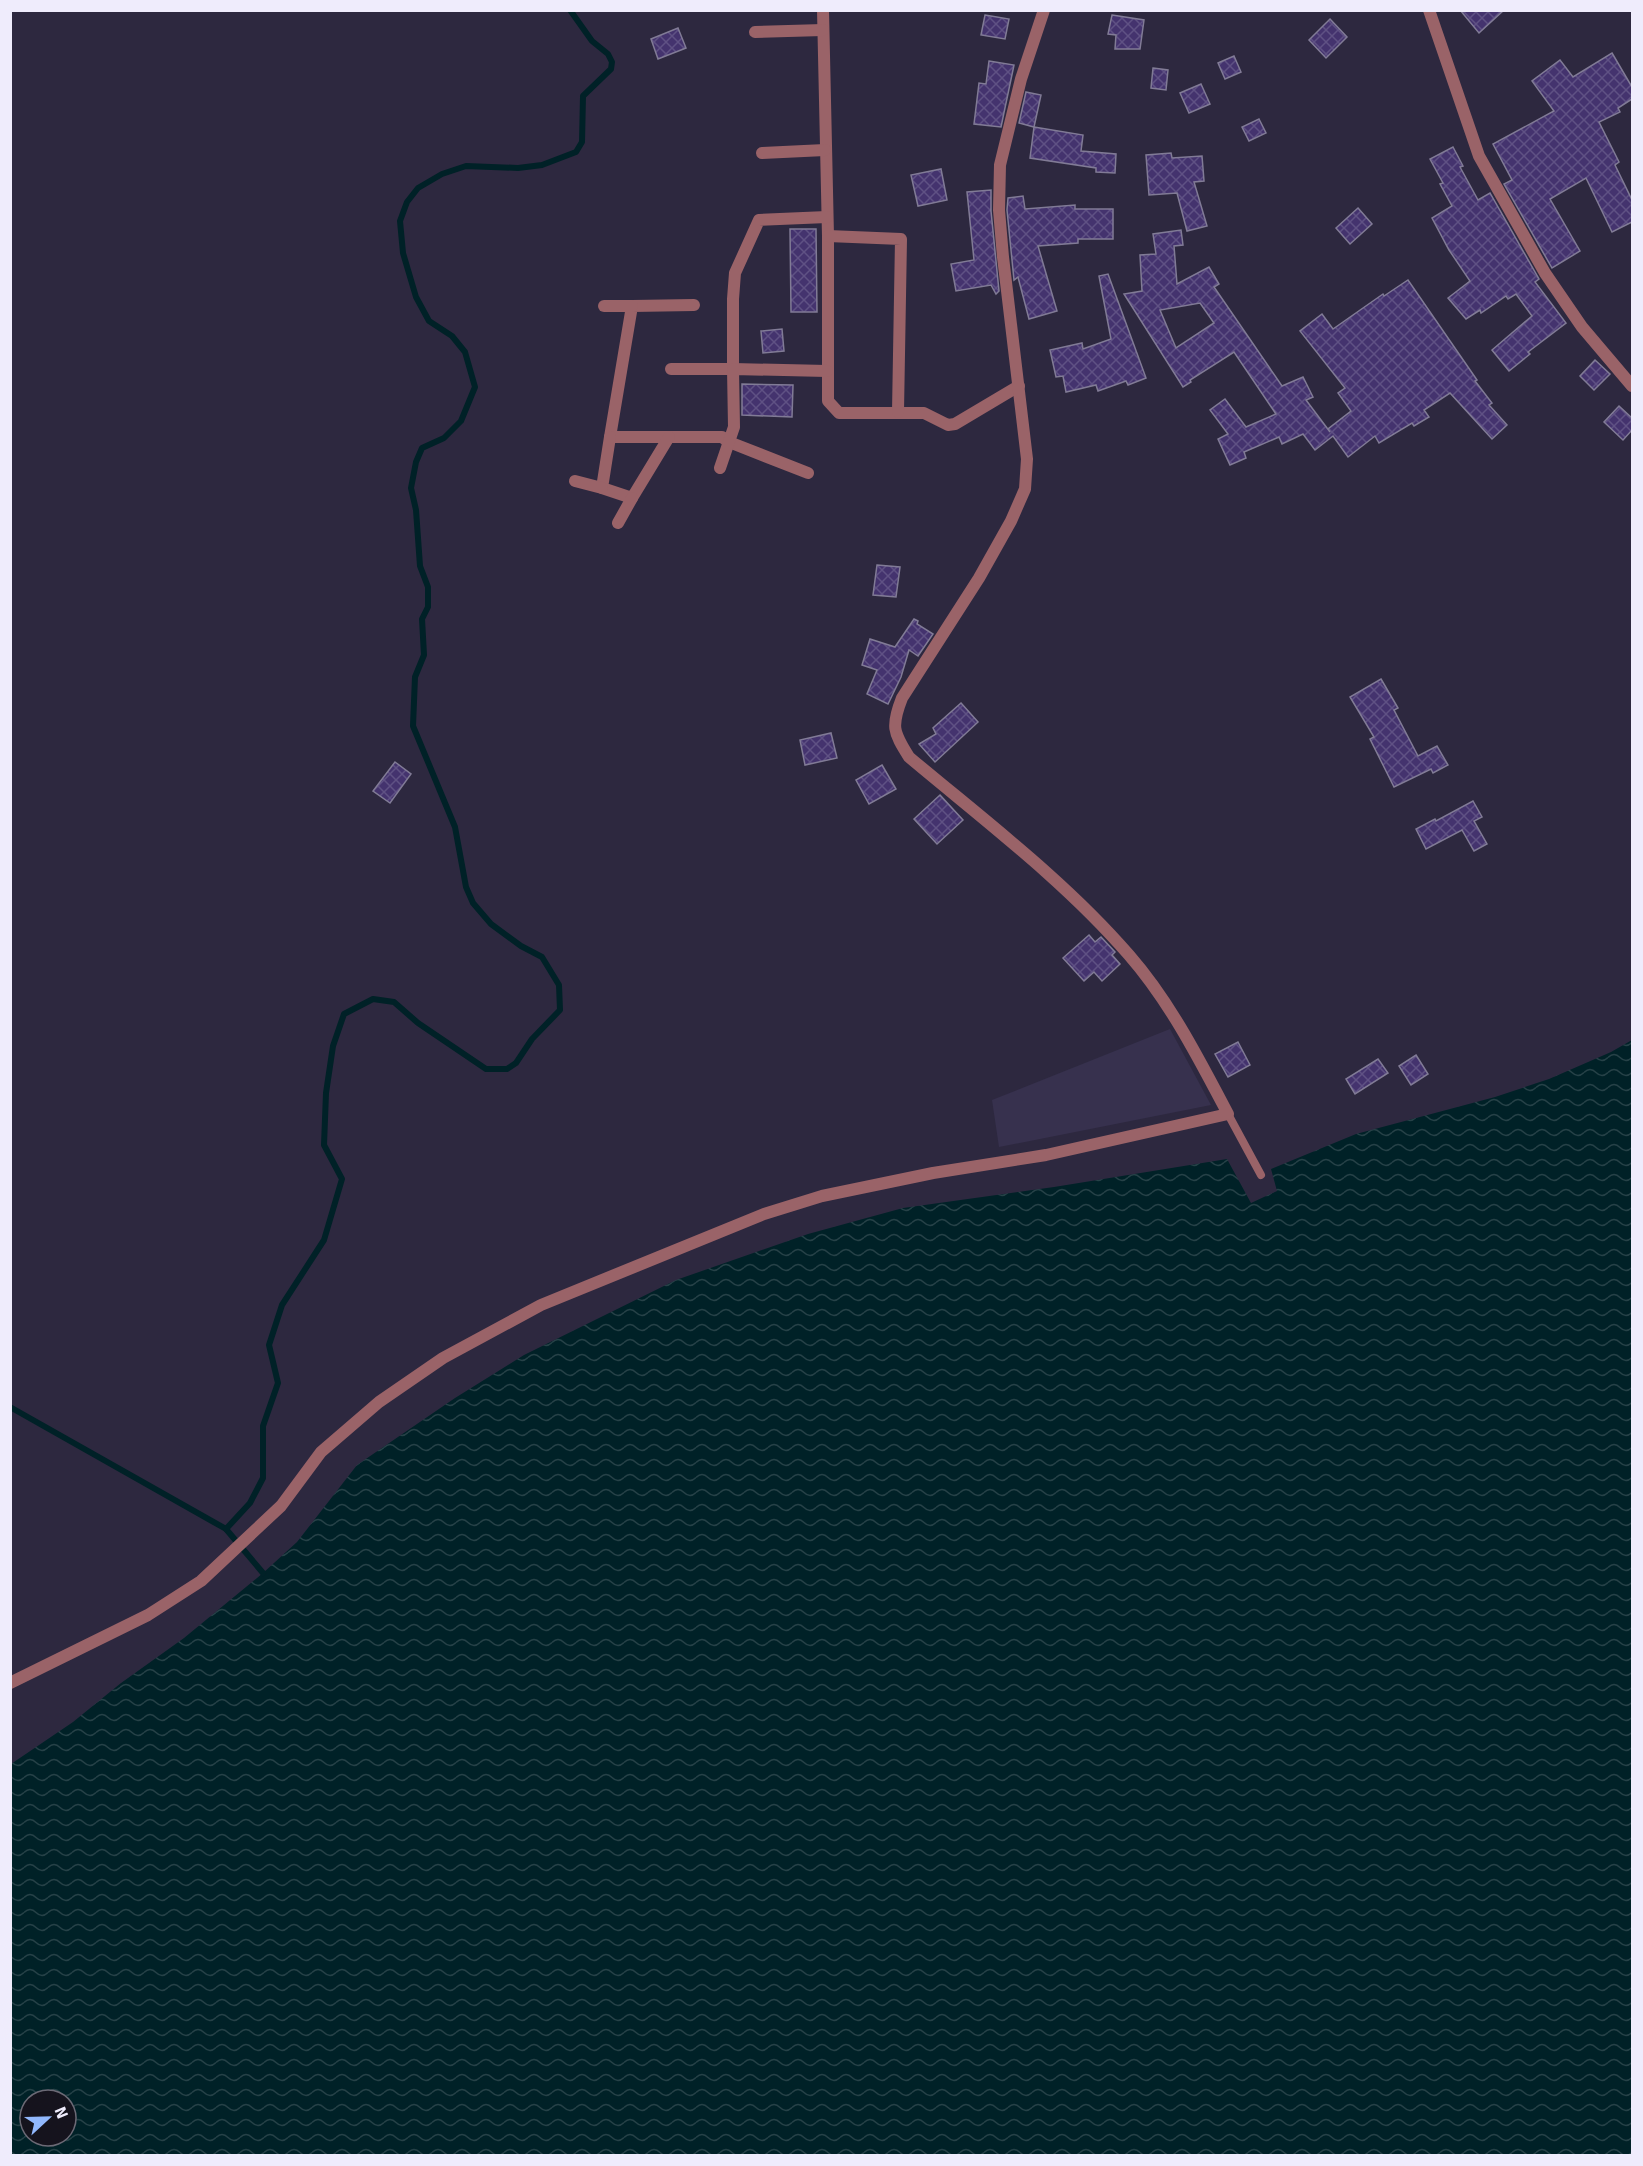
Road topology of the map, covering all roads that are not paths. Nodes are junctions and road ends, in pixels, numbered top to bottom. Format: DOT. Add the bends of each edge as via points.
graph roads {
  1 [pos="823,10"];
  2 [pos="1044,10"];
  3 [pos="1429,10"];
  4 [pos="823,30"];
  5 [pos="755,32"];
  6 [pos="825,150"];
  7 [pos="762,153"];
  8 [pos="827,217"];
  9 [pos="828,236"];
  10 [pos="694,305"];
  11 [pos="604,306"];
  12 [pos="632,306"];
  13 [pos="671,369"];
  14 [pos="733,369"];
  15 [pos="827,371"];
  16 [pos="1019,386"];
  17 [pos="1632,386"];
  18 [pos="898,412"];
  19 [pos="610,437"];
  20 [pos="669,437"];
  21 [pos="729,442"];
  22 [pos="720,468"];
  23 [pos="808,473"];
  24 [pos="575,480"];
  25 [pos="602,488"];
  26 [pos="632,498"];
  27 [pos="618,523"];
  28 [pos="1228,1114"];
  29 [pos="1261,1175"];
  30 [pos="10,1683"];
  1 -- 4 [label="street"];
  2 -- 16 [label="street" via="1000,165 999,210"];
  3 -- 17 [label="street" via="1479,156 1545,273 1582,327"];
  4 -- 5 [label="street"];
  4 -- 6 [label="street"];
  6 -- 7 [label="street"];
  6 -- 8 [label="street"];
  8 -- 9 [label="street"];
  8 -- 14 [label="street" via="759,220 735,273"];
  9 -- 15 [label="street"];
  9 -- 18 [label="street" via="901,239"];
  10 -- 12 [label="street"];
  11 -- 12 [label="street"];
  12 -- 19 [label="street"];
  13 -- 14 [label="street"];
  14 -- 15 [label="street"];
  14 -- 21 [label="street" via="734,427"];
  15 -- 18 [label="street" via="828,401 839,413"];
  16 -- 18 [label="street" via="955,424 948,425 924,413"];
  16 -- 28 [label="street" via="1028,459 1025,489 979,578 902,698 894,718 896,738 909,757 1038,865 1130,956 1160,995"];
  19 -- 20 [label="street"];
  19 -- 25 [label="street"];
  20 -- 21 [label="street" via="722,437"];
  20 -- 26 [label="street"];
  21 -- 22 [label="street"];
  21 -- 23 [label="street"];
  24 -- 25 [label="street"];
  25 -- 26 [label="street"];
  26 -- 27 [label="street"];
  28 -- 29 [label="lane"];
  28 -- 30 [label="street" via="1046,1155 822,1196 764,1214 541,1305 443,1358 379,1402 321,1452 281,1506 201,1581 148,1615"];
}
